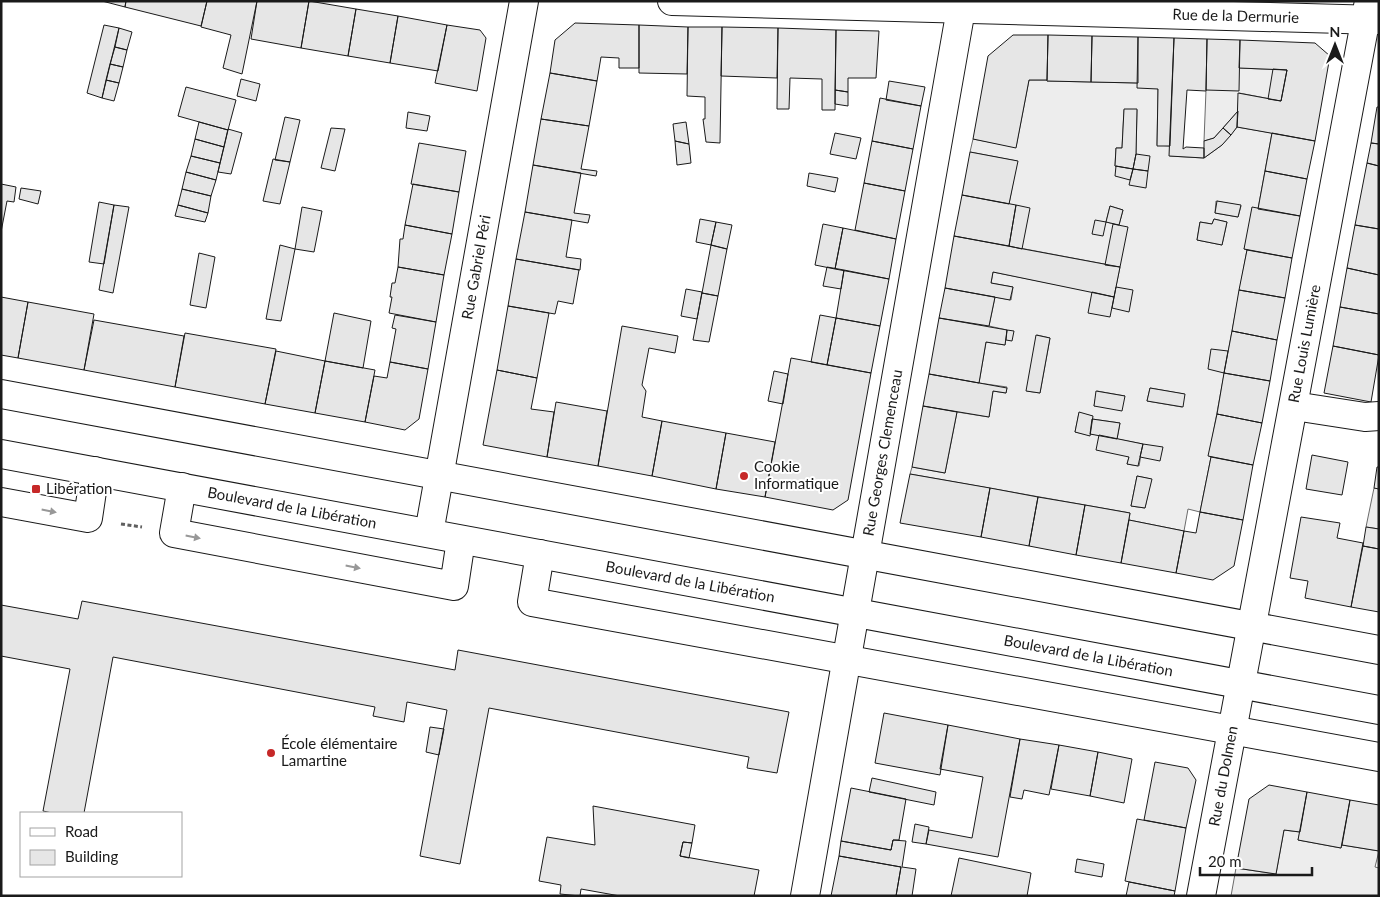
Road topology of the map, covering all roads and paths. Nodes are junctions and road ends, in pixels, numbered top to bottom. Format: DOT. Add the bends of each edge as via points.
graph roads {
  1 [pos="524,1"];
  2 [pos="672,1"];
  3 [pos="961,9"];
  4 [pos="1371,14"];
  5 [pos="1,394"];
  6 [pos="1294,406"];
  7 [pos="1379,416"];
  8 [pos="1,454"];
  9 [pos="95,471"];
  10 [pos="440,474"];
  11 [pos="182,487"];
  12 [pos="1,502"];
  13 [pos="88,518"];
  14 [pos="174,533"];
  15 [pos="429,533"];
  16 [pos="460,540"];
  17 [pos="540,554"];
  18 [pos="865,555"];
  19 [pos="855,613"];
  20 [pos="1252,626"];
  21 [pos="1379,650"];
  22 [pos="846,659"];
  23 [pos="1241,684"];
  24 [pos="1379,710"];
  25 [pos="1232,730"];
  26 [pos="1379,757"];
  27 [pos="805,896"];
  28 [pos="1202,896"];
  1 -- 10 [label="street, Rue Gabriel Péri"];
  2 -- 3 [label="street, Rue de la Dermurie"];
  3 -- 4 [label="street, Rue de la Dermurie"];
  3 -- 18 [label="street, Rue Georges Clemenceau"];
  4 -- 6 [label="street, Rue Louis Lumière"];
  5 -- 10 [label="street"];
  6 -- 7 [label="street" via="1365,418"];
  6 -- 20 [label="street, Rue Louis Lumière"];
  8 -- 9 [label="street, Boulevard de la Libération"];
  9 -- 11 [label="street, Boulevard de la Libération"];
  9 -- 13 [label="street"];
  10 -- 15 [label="street, Rue Gabriel Péri"];
  10 -- 18 [label="street"];
  11 -- 14 [label="street"];
  11 -- 15 [label="street, Boulevard de la Libération"];
  12 -- 13 [label="street, one-way"];
  13 -- 14 [label="path"];
  14 -- 16 [label="street, one-way" via="454,586"];
  15 -- 16 [label="street, Boulevard de la Libération"];
  16 -- 17 [label="street, Boulevard de la Libération"];
  17 -- 19 [label="street, Boulevard de la Libération"];
  17 -- 22 [label="street" via="532,602"];
  18 -- 19 [label="street, Rue Georges Clemenceau"];
  18 -- 20 [label="street"];
  19 -- 22 [label="street, Rue Georges Clemenceau"];
  19 -- 23 [label="street, Boulevard de la Libération"];
  20 -- 21 [label="street"];
  20 -- 23 [label="street, Rue Louis Lumière"];
  22 -- 25 [label="street"];
  22 -- 27 [label="street, Rue Georges Clemenceau"];
  23 -- 24 [label="street, Boulevard de la Libération"];
  23 -- 25 [label="street, Rue du Dolmen"];
  25 -- 26 [label="street"];
  25 -- 28 [label="street, Rue du Dolmen"];
}
